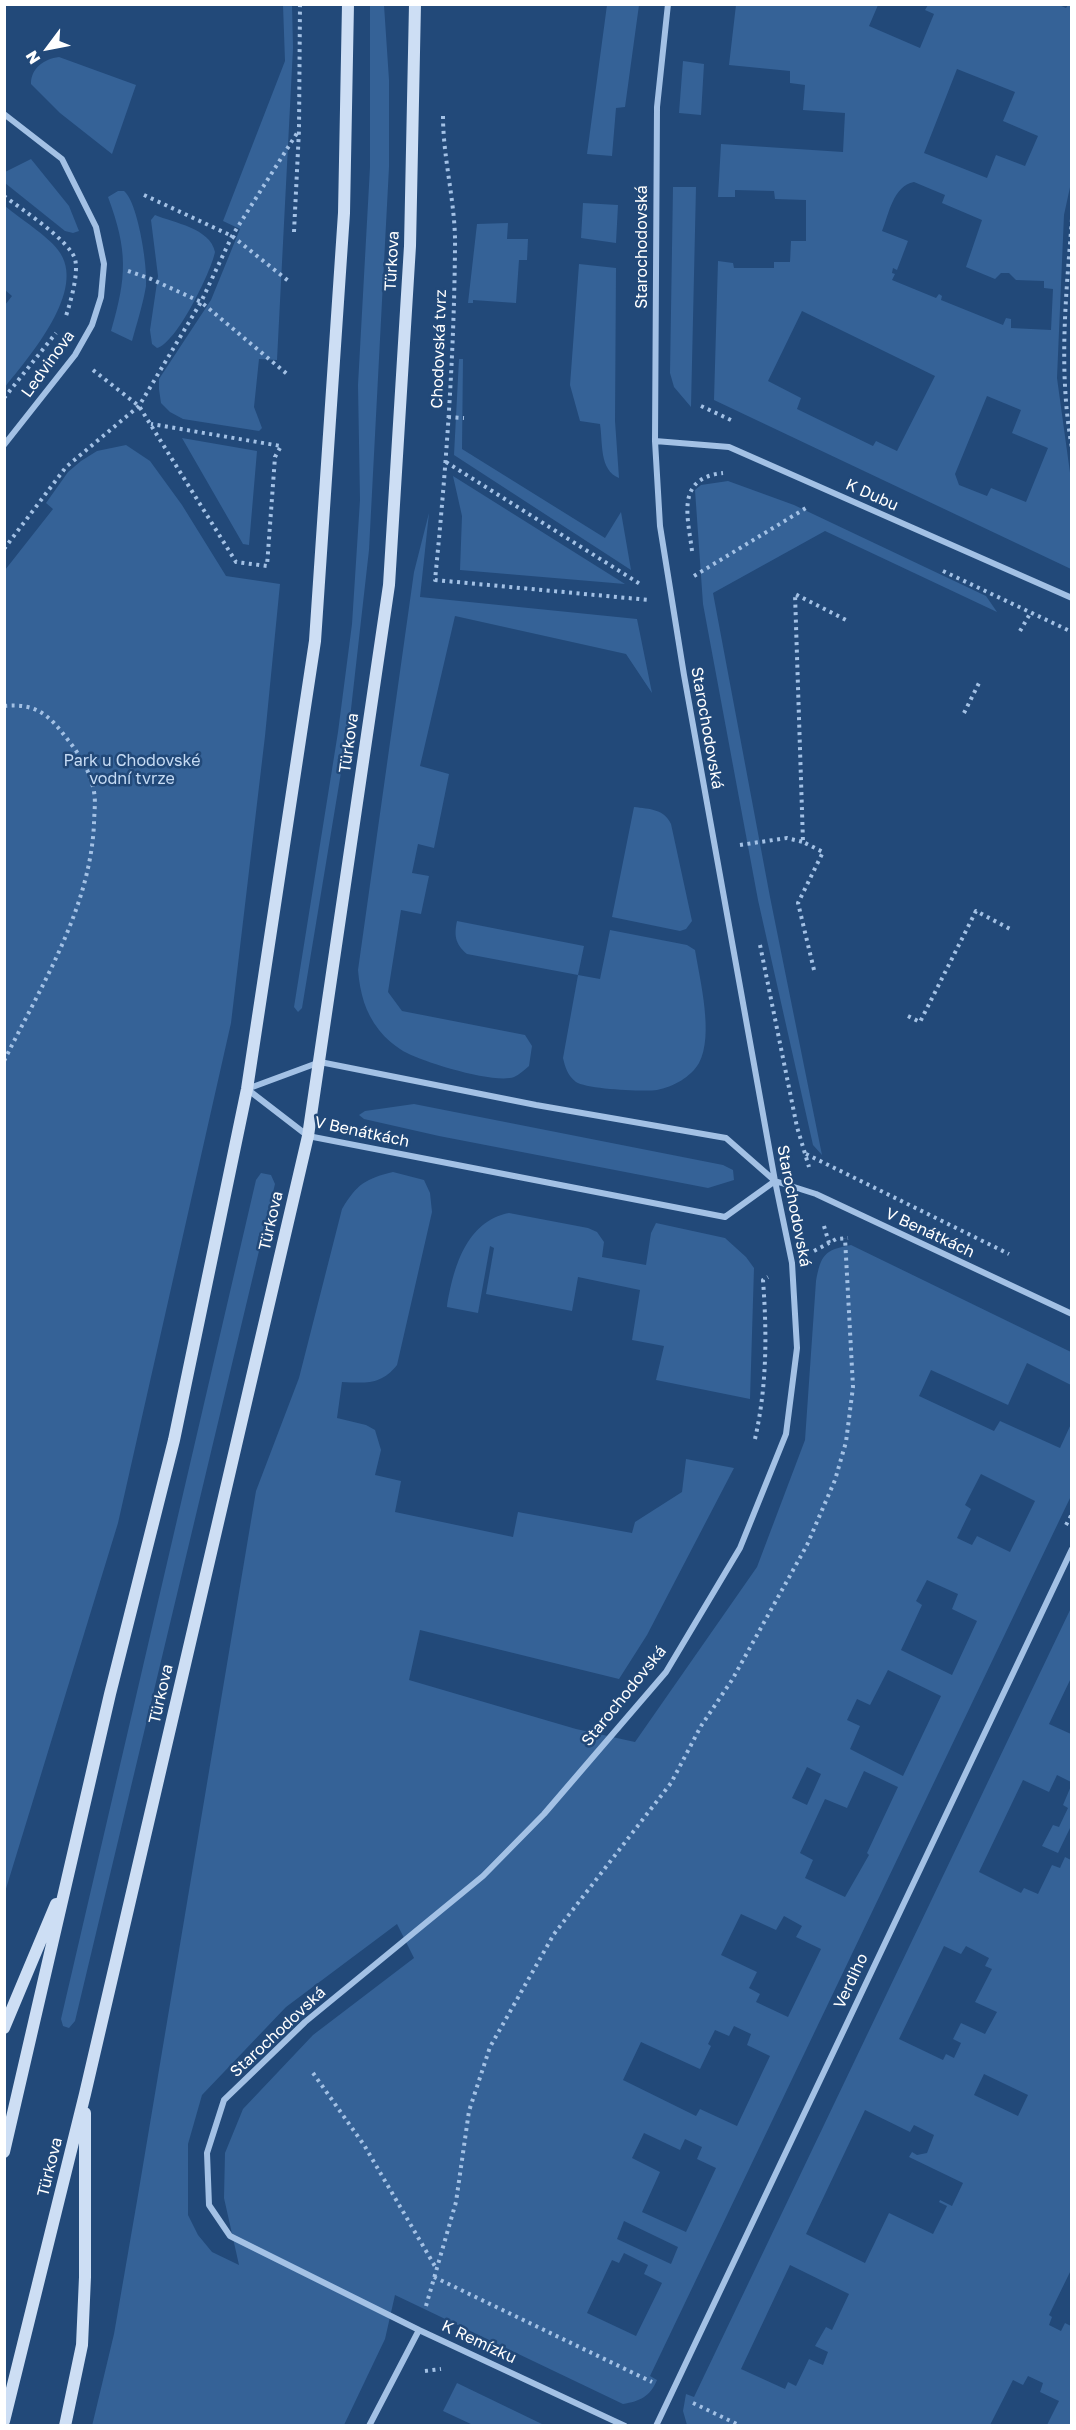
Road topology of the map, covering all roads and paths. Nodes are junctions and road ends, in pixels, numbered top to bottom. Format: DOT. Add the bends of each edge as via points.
graph roads {
  1 [pos="300,4"];
  2 [pos="348,4"];
  3 [pos="415,4"];
  4 [pos="668,4"];
  5 [pos="443,110"];
  6 [pos="4,114"];
  7 [pos="299,130"];
  8 [pos="144,195"];
  9 [pos="4,196"];
  10 [pos="1071,219"];
  11 [pos="294,232"];
  12 [pos="232,236"];
  13 [pos="75,260"];
  14 [pos="104,264"];
  15 [pos="291,283"];
  16 [pos="201,302"];
  17 [pos="75,355"];
  18 [pos="286,374"];
  19 [pos="4,398"];
  20 [pos="139,406"];
  21 [pos="448,417"];
  22 [pos="464,418"];
  23 [pos="151,424"];
  24 [pos="655,441"];
  25 [pos="4,445"];
  26 [pos="1071,448"];
  27 [pos="446,462"];
  28 [pos="730,473"];
  29 [pos="797,502"];
  30 [pos="4,549"];
  31 [pos="692,553"];
  32 [pos="693,564"];
  33 [pos="932,566"];
  34 [pos="694,576"];
  35 [pos="640,584"];
  36 [pos="695,585"];
  37 [pos="670,597"];
  38 [pos="1071,598"];
  39 [pos="1031,612"];
  40 [pos="848,621"];
  41 [pos="1020,631"];
  42 [pos="1071,632"];
  43 [pos="979,683"];
  44 [pos="4,706"];
  45 [pos="964,713"];
  46 [pos="738,833"];
  47 [pos="803,842"];
  48 [pos="740,845"];
  49 [pos="743,856"];
  50 [pos="1012,930"];
  51 [pos="759,938"];
  52 [pos="814,969"];
  53 [pos="908,1016"];
  54 [pos="4,1060"];
  55 [pos="320,1062"];
  56 [pos="246,1089"];
  57 [pos="308,1136"];
  58 [pos="805,1154"];
  59 [pos="775,1181"];
  60 [pos="816,1194"];
  61 [pos="845,1238"];
  62 [pos="856,1240"];
  63 [pos="1018,1259"];
  64 [pos="763,1280"];
  65 [pos="1071,1314"];
  66 [pos="755,1441"];
  67 [pos="1071,1549"];
  68 [pos="70,1870"];
  69 [pos="4,2028"];
  70 [pos="313,2073"];
  71 [pos="85,2094"];
  72 [pos="4,2152"];
  73 [pos="437,2269"];
  74 [pos="434,2277"];
  75 [pos="419,2330"];
  76 [pos="420,2372"];
  77 [pos="448,2372"];
  78 [pos="651,2381"];
  79 [pos="687,2400"];
  80 [pos="4,2421"];
  81 [pos="65,2426"];
  82 [pos="369,2426"];
  83 [pos="625,2426"];
  84 [pos="656,2426"];
  85 [pos="741,2426"];
  1 -- 7 [label="path"];
  2 -- 56 [label="main road" via="344,213 315,641"];
  3 -- 55 [label="main road, Türkova" via="410,246 389,585"];
  4 -- 24 [label="street, Starochodovská" via="657,107"];
  5 -- 21 [label="path, Chodovská tvrz" via="443,145 455,245"];
  6 -- 14 [label="street, Ledvinova" via="62,159 96,226"];
  7 -- 11 [label="path"];
  7 -- 12 [label="path"];
  8 -- 12 [label="path"];
  9 -- 13 [label="path" via="67,245"];
  10 -- 26 [label="path" via="1063,381"];
  12 -- 15 [label="path"];
  12 -- 16 [label="path"];
  13 -- 14 [label="path"];
  13 -- 19 [label="path" via="72,299 63,324"];
  14 -- 16 [label="path" via="151,279"];
  14 -- 17 [label="street, Ledvinova" via="101,297 92,325"];
  16 -- 18 [label="path"];
  16 -- 20 [label="path"];
  17 -- 20 [label="path"];
  17 -- 25 [label="street, Ledvinova"];
  20 -- 23 [label="path"];
  20 -- 30 [label="path" via="66,467"];
  21 -- 22 [label="path"];
  21 -- 27 [label="path, Chodovská tvrz"];
  23 -- 23 [label="path" via="236,562 267,566 275,458 281,446"];
  24 -- 37 [label="street, Starochodovská" via="660,526"];
  24 -- 38 [label="street, K Dubu" via="729,447"];
  27 -- 35 [label="path"];
  27 -- 37 [label="path, Chodovská tvrz" via="435,580 642,601"];
  28 -- 31 [label="path" via="699,481 687,496"];
  29 -- 34 [label="path" via="808,507"];
  32 -- 34 [label="path"];
  33 -- 39 [label="path"];
  34 -- 36 [label="path"];
  37 -- 59 [label="street, Starochodovská"];
  39 -- 41 [label="path"];
  39 -- 42 [label="path"];
  40 -- 47 [label="path" via="795,594"];
  43 -- 45 [label="path"];
  44 -- 54 [label="path" via="34,707 50,719 79,754 92,784 94,803 93,847 85,884 67,933"];
  46 -- 48 [label="path"];
  47 -- 48 [label="path" via="787,838"];
  47 -- 52 [label="path" via="823,852 798,903"];
  48 -- 49 [label="path"];
  50 -- 53 [label="path" via="976,911 920,1022"];
  51 -- 58 [label="path"];
  55 -- 56 [label="street"];
  55 -- 57 [label="main road, Türkova"];
  55 -- 59 [label="street, V Benátkách" via="536,1106 726,1138"];
  56 -- 57 [label="street, V Benátkách"];
  56 -- 68 [label="main road" via="174,1440"];
  57 -- 59 [label="street, V Benátkách" via="725,1217"];
  57 -- 71 [label="main road, Türkova"];
  58 -- 60 [label="path"];
  58 -- 63 [label="path"];
  59 -- 60 [label="street, V Benátkách"];
  59 -- 75 [label="street, Starochodovská" via="792,1263 797,1348 786,1434 740,1548 666,1672 544,1814 483,1876 305,2022 224,2100 207,2153 209,2205 230,2236"];
  60 -- 61 [label="path" via="829,1243"];
  60 -- 65 [label="street, V Benátkách"];
  61 -- 62 [label="path"];
  61 -- 73 [label="path" via="853,1387 846,1442 835,1480 807,1545 671,1783 554,1934 490,2047 469,2111 456,2202"];
  64 -- 66 [label="path" via="767,1328 765,1382"];
  67 -- 84 [label="street, Verdiho"];
  68 -- 69 [label="main road"];
  68 -- 72 [label="main road"];
  70 -- 73 [label="path" via="364,2145"];
  71 -- 80 [label="main road, Türkova"];
  71 -- 81 [label="main road" via="86,2277 82,2345"];
  73 -- 74 [label="path"];
  74 -- 75 [label="path"];
  74 -- 78 [label="path"];
  75 -- 82 [label="street, K Remízku"];
  75 -- 83 [label="street, K Remízku"];
  76 -- 77 [label="path" via="439,2368"];
  79 -- 85 [label="path"];
}
